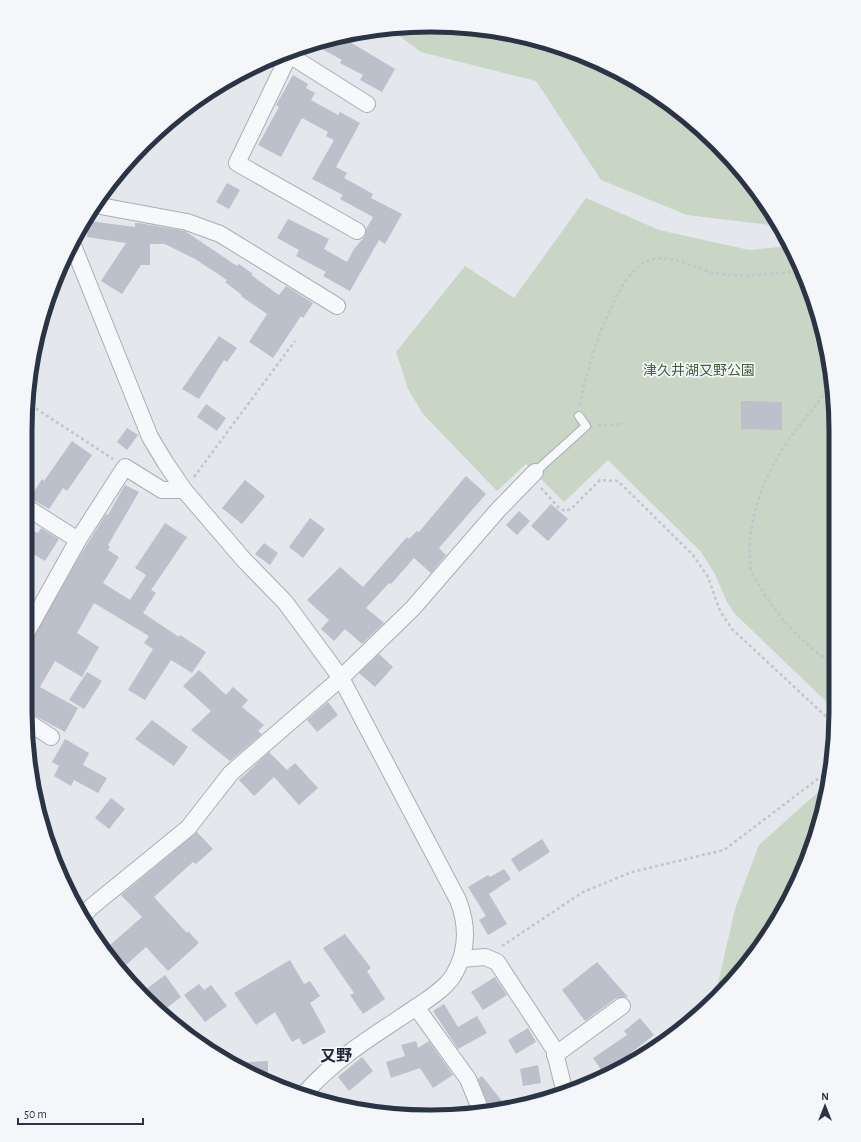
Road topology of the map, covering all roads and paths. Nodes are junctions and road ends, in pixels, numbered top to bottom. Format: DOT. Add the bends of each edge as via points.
graph roads {
  1 [pos="292,57"];
  2 [pos="284,60"];
  3 [pos="367,104"];
  4 [pos="101,206"];
  5 [pos="357,231"];
  6 [pos="75,250"];
  7 [pos="796,271"];
  8 [pos="337,306"];
  9 [pos="295,341"];
  10 [pos="827,390"];
  11 [pos="33,407"];
  12 [pos="578,416"];
  13 [pos="623,424"];
  14 [pos="586,426"];
  15 [pos="125,467"];
  16 [pos="533,474"];
  17 [pos="184,490"];
  18 [pos="32,511"];
  19 [pos="78,540"];
  20 [pos="32,622"];
  21 [pos="829,662"];
  22 [pos="341,678"];
  23 [pos="829,720"];
  24 [pos="33,725"];
  25 [pos="51,737"];
  26 [pos="824,774"];
  27 [pos="86,913"];
  28 [pos="485,957"];
  29 [pos="462,959"];
  30 [pos="622,1006"];
  31 [pos="416,1007"];
  32 [pos="555,1055"];
  33 [pos="563,1087"];
  34 [pos="308,1091"];
  35 [pos="479,1107"];
  1 -- 3 [label="street"];
  2 -- 5 [label="street" via="237,163"];
  4 -- 8 [label="street" via="187,222 220,234"];
  6 -- 17 [label="street" via="150,437"];
  7 -- 12 [label="path" via="730,275 715,273 670,258 652,259 635,268 622,284 601,331 583,386"];
  9 -- 17 [label="path"];
  10 -- 21 [label="path" via="778,458 763,488 749,544 751,570 780,617 807,646"];
  11 -- 15 [label="path"];
  12 -- 14 [label="lane"];
  13 -- 14 [label="path"];
  14 -- 16 [label="lane"];
  15 -- 17 [label="street" via="162,490"];
  15 -- 19 [label="street"];
  16 -- 22 [label="street" via="498,510 413,608"];
  16 -- 23 [label="path" via="559,508 565,511 571,509 600,480 618,481 693,555 708,577 720,611 732,629"];
  17 -- 22 [label="street" via="244,560 285,602"];
  18 -- 19 [label="street"];
  19 -- 20 [label="street"];
  22 -- 27 [label="street" via="231,772 188,828"];
  22 -- 29 [label="street" via="458,900 466,926"];
  24 -- 25 [label="street"];
  26 -- 28 [label="path" via="724,850 632,872 583,892"];
  28 -- 29 [label="street"];
  28 -- 32 [label="street" via="497,962"];
  29 -- 31 [label="street" via="447,983"];
  30 -- 32 [label="street"];
  31 -- 34 [label="street" via="344,1056 318,1078"];
  31 -- 35 [label="street" via="468,1079"];
  32 -- 33 [label="street"];
}
